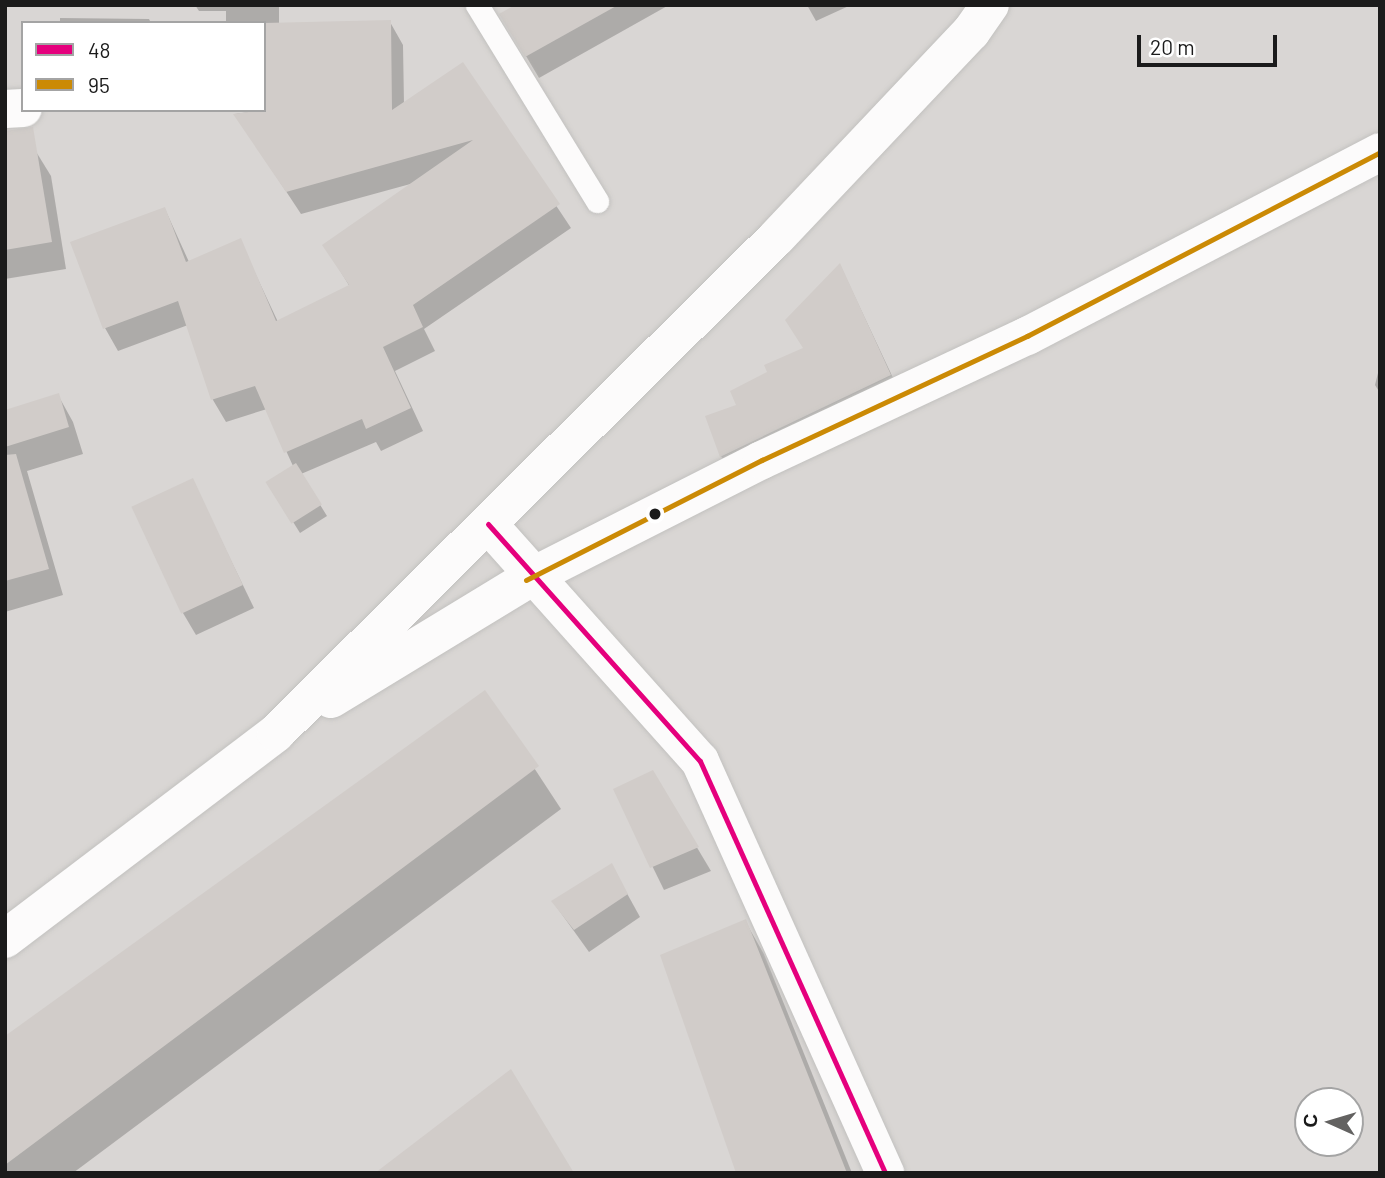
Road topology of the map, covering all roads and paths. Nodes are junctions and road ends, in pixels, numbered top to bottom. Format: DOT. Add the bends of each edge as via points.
graph roads {
  1 [pos="477,5"];
  2 [pos="990,5"];
  3 [pos="1380,152"];
  4 [pos="597,201"];
  5 [pos="488,524"];
  6 [pos="535,575"];
  7 [pos="276,733"];
  8 [pos="5,939"];
  9 [pos="885,1173"];
  1 -- 4 [label="lane"];
  2 -- 5 [label="street" via="971,33 776,238"];
  3 -- 6 [label="street" via="1027,336 762,460"];
  5 -- 6 [label="street"];
  5 -- 7 [label="street"];
  6 -- 7 [label="street"];
  6 -- 9 [label="street" via="700,761"];
  7 -- 8 [label="street"];
}
